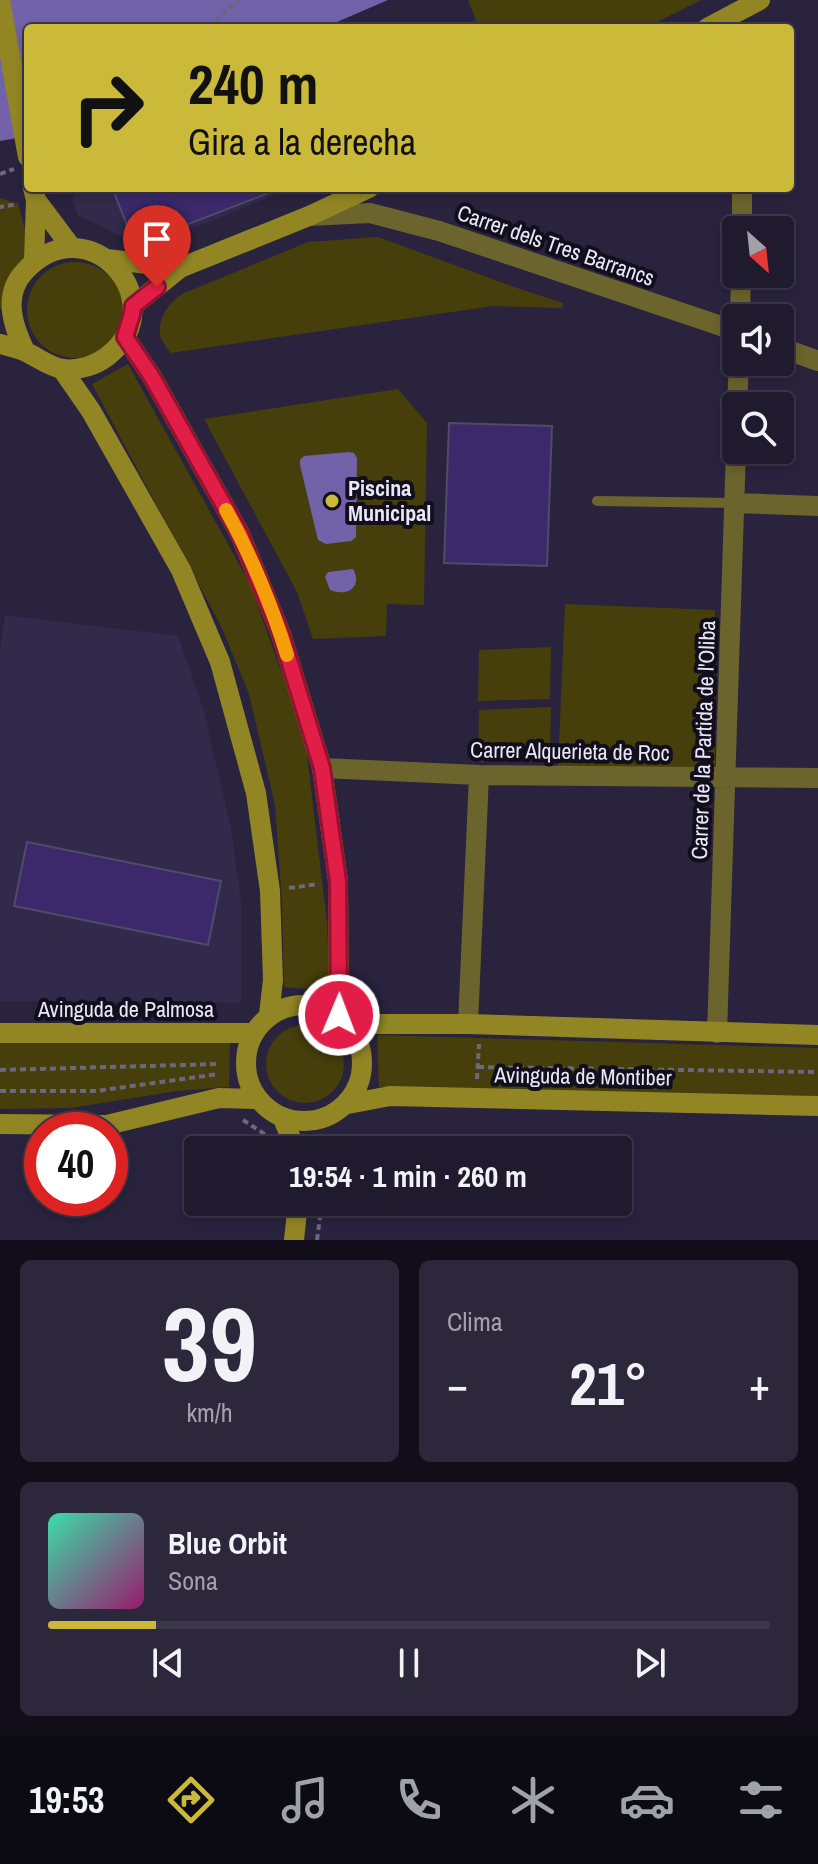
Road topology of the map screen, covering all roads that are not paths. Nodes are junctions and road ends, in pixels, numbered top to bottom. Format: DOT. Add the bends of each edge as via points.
graph roads {
  1 [pos="0,0"];
  2 [pos="760,0"];
  3 [pos="715,24"];
  4 [pos="24,135"];
  5 [pos="360,192"];
  6 [pos="742,192"];
  7 [pos="34,194"];
  8 [pos="309,216"];
  9 [pos="742,216"];
  10 [pos="72,248"];
  11 [pos="107,259"];
  12 [pos="34,261"];
  13 [pos="180,268"];
  14 [pos="14,289"];
  15 [pos="133,306"];
  16 [pos="0,310"];
  17 [pos="722,326"];
  18 [pos="125,337"];
  19 [pos="0,344"];
  20 [pos="25,351"];
  21 [pos="794,352"];
  22 [pos="818,361"];
  23 [pos="62,369"];
  24 [pos="735,464"];
  25 [pos="597,501"];
  26 [pos="734,503"];
  27 [pos="818,506"];
  28 [pos="322,768"];
  29 [pos="479,775"];
  30 [pos="726,776"];
  31 [pos="818,778"];
  32 [pos="269,1015"];
  33 [pos="344,1020"];
  34 [pos="474,1024"];
  35 [pos="0,1033"];
  36 [pos="253,1033"];
  37 [pos="717,1033"];
  38 [pos="818,1035"];
  39 [pos="256,1099"];
  40 [pos="348,1104"];
  41 [pos="818,1106"];
  42 [pos="283,1119"];
  43 [pos="320,1121"];
  44 [pos="0,1124"];
  45 [pos="290,1136"];
  46 [pos="313,1136"];
  47 [pos="297,1216"];
  48 [pos="294,1240"];
  1 -- 4 [label="street"];
  2 -- 3 [label="street"];
  5 -- 8 [label="street"];
  6 -- 9 [label="street"];
  7 -- 10 [label="street"];
  7 -- 12 [label="street"];
  8 -- 13 [label="street"];
  8 -- 17 [label="street, Carrer dels Tres Barrancs" via="370,213 439,231"];
  10 -- 11 [label="street"];
  10 -- 12 [label="street"];
  11 -- 13 [label="street"];
  11 -- 15 [label="street" via="128,286"];
  12 -- 14 [label="street"];
  13 -- 15 [label="street"];
  14 -- 16 [label="street"];
  14 -- 20 [label="street" via="14,328"];
  15 -- 18 [label="street"];
  18 -- 23 [label="street" via="101,361"];
  18 -- 28 [label="street" via="240,534 281,634"];
  19 -- 20 [label="street"];
  20 -- 23 [label="street"];
  21 -- 22 [label="street"];
  23 -- 32 [label="street" via="181,570 220,662 256,793 270,891"];
  24 -- 26 [label="street, Carrer de la Partida de l'Oliba"];
  25 -- 26 [label="lane"];
  26 -- 27 [label="street"];
  26 -- 30 [label="street, Carrer de la Partida de l'Oliba"];
  28 -- 29 [label="street, Carrer Alquerieta de Roc"];
  28 -- 33 [label="street" via="338,881"];
  29 -- 30 [label="street, Carrer Alquerieta de Roc"];
  29 -- 34 [label="street"];
  30 -- 31 [label="street, Carrer Alquerieta de Roc"];
  30 -- 37 [label="street, Carrer de la Partida de l'Oliba"];
  32 -- 33 [label="street" via="292,1005 316,1005"];
  32 -- 36 [label="street"];
  33 -- 34 [label="street"];
  33 -- 40 [label="street" via="362,1050 362,1078"];
  34 -- 37 [label="street"];
  35 -- 36 [label="street, Avinguda de Palmosa"];
  36 -- 39 [label="street" via="244,1067"];
  37 -- 38 [label="street"];
  39 -- 42 [label="street"];
  39 -- 44 [label="street" via="219,1098 107,1125"];
  40 -- 41 [label="street, Avinguda de Montiber" via="390,1096"];
  40 -- 43 [label="street"];
  42 -- 43 [label="street"];
  42 -- 45 [label="street"];
  43 -- 46 [label="street"];
  47 -- 48 [label="street"];
}
